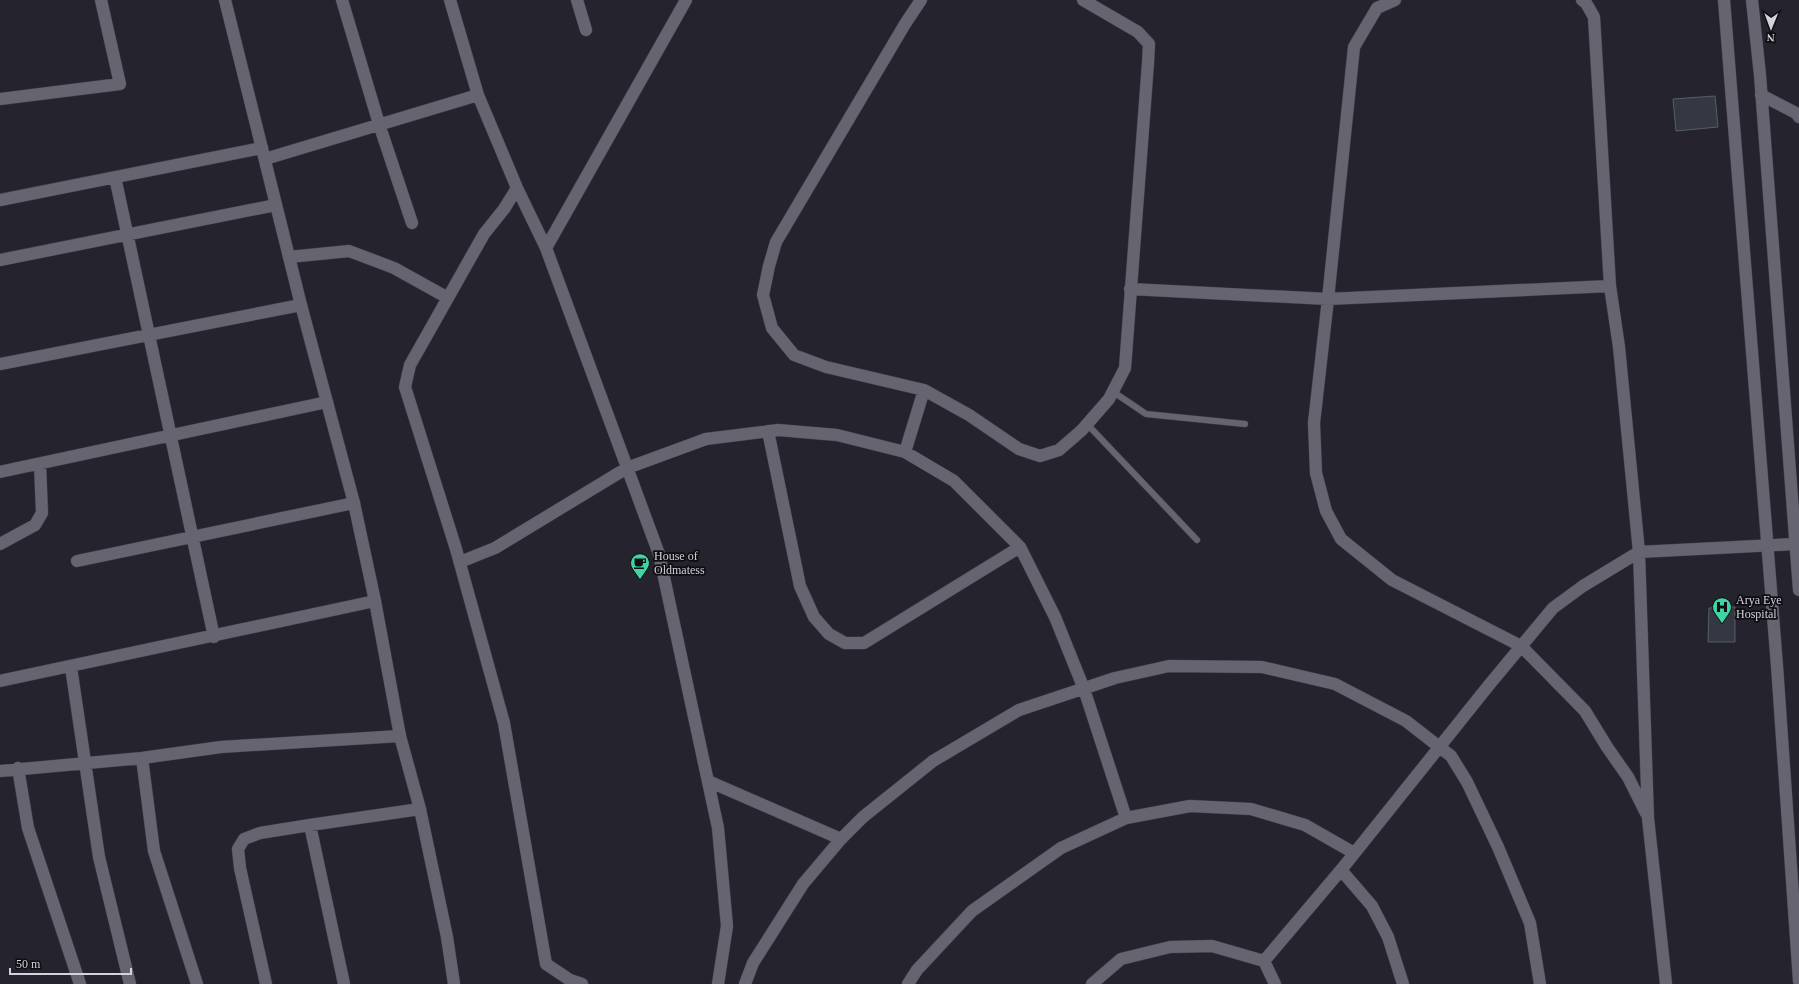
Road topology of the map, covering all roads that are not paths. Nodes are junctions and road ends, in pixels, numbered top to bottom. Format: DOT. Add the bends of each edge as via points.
graph roads {
  1 [pos="101,0"];
  2 [pos="225,0"];
  3 [pos="342,0"];
  4 [pos="450,0"];
  5 [pos="577,0"];
  6 [pos="686,0"];
  7 [pos="921,0"];
  8 [pos="1083,0"];
  9 [pos="1395,0"];
  10 [pos="1582,0"];
  11 [pos="1724,0"];
  12 [pos="1752,0"];
  13 [pos="586,30"];
  14 [pos="478,95"];
  15 [pos="1761,95"];
  16 [pos="0,99"];
  17 [pos="1799,117"];
  18 [pos="379,124"];
  19 [pos="263,154"];
  20 [pos="115,177"];
  21 [pos="517,188"];
  22 [pos="0,200"];
  23 [pos="276,206"];
  24 [pos="412,223"];
  25 [pos="128,235"];
  26 [pos="546,248"];
  27 [pos="289,257"];
  28 [pos="0,260"];
  29 [pos="1610,286"];
  30 [pos="1130,289"];
  31 [pos="448,298"];
  32 [pos="1328,299"];
  33 [pos="301,305"];
  34 [pos="149,335"];
  35 [pos="0,364"];
  36 [pos="924,390"];
  37 [pos="1112,391"];
  38 [pos="327,402"];
  39 [pos="1088,424"];
  40 [pos="1245,424"];
  41 [pos="768,431"];
  42 [pos="171,436"];
  43 [pos="905,452"];
  44 [pos="40,464"];
  45 [pos="627,468"];
  46 [pos="0,472"];
  47 [pos="354,503"];
  48 [pos="192,537"];
  49 [pos="1197,540"];
  50 [pos="0,544"];
  51 [pos="1795,544"];
  52 [pos="1767,545"];
  53 [pos="1020,547"];
  54 [pos="1639,552"];
  55 [pos="77,561"];
  56 [pos="460,562"];
  57 [pos="1799,590"];
  58 [pos="375,601"];
  59 [pos="214,637"];
  60 [pos="1521,646"];
  61 [pos="71,667"];
  62 [pos="0,682"];
  63 [pos="1084,689"];
  64 [pos="400,736"];
  65 [pos="1439,747"];
  66 [pos="142,758"];
  67 [pos="86,763"];
  68 [pos="18,768"];
  69 [pos="0,771"];
  70 [pos="708,781"];
  71 [pos="420,809"];
  72 [pos="1126,818"];
  73 [pos="1648,818"];
  74 [pos="310,825"];
  75 [pos="841,839"];
  76 [pos="1354,853"];
  77 [pos="1341,870"];
  78 [pos="1264,961"];
  79 [pos="1799,982"];
  80 [pos="80,984"];
  81 [pos="130,984"];
  82 [pos="196,984"];
  83 [pos="266,984"];
  84 [pos="344,984"];
  85 [pos="454,984"];
  86 [pos="582,984"];
  87 [pos="718,984"];
  88 [pos="745,984"];
  89 [pos="908,984"];
  90 [pos="1092,984"];
  91 [pos="1275,984"];
  92 [pos="1403,984"];
  93 [pos="1540,984"];
  94 [pos="1666,984"];
  1 -- 16 [label="street" via="120,84"];
  2 -- 19 [label="street"];
  3 -- 18 [label="street"];
  4 -- 14 [label="street"];
  5 -- 13 [label="street"];
  6 -- 26 [label="street"];
  7 -- 36 [label="street" via="776,242 768,266 763,296 772,328 794,355 826,367"];
  8 -- 30 [label="street" via="1138,32 1149,44"];
  9 -- 32 [label="street" via="1377,8 1354,47"];
  10 -- 29 [label="street" via="1586,2 1594,17"];
  11 -- 52 [label="street"];
  12 -- 15 [label="street"];
  14 -- 18 [label="street"];
  14 -- 21 [label="street"];
  15 -- 17 [label="street" via="1796,112"];
  15 -- 51 [label="street"];
  18 -- 19 [label="street"];
  18 -- 24 [label="street"];
  19 -- 20 [label="street"];
  19 -- 23 [label="street"];
  20 -- 22 [label="street"];
  20 -- 25 [label="street"];
  21 -- 26 [label="street"];
  21 -- 31 [label="street" via="504,210 484,234"];
  23 -- 25 [label="street"];
  23 -- 27 [label="street"];
  25 -- 28 [label="street"];
  25 -- 34 [label="street"];
  26 -- 45 [label="street"];
  27 -- 31 [label="street" via="349,251 394,268"];
  27 -- 33 [label="street"];
  29 -- 32 [label="street"];
  29 -- 54 [label="street" via="1619,347"];
  30 -- 32 [label="street"];
  30 -- 37 [label="street" via="1125,368"];
  31 -- 56 [label="street" via="410,365 406,387"];
  32 -- 60 [label="street" via="1314,424 1316,473 1326,511 1341,539 1392,580"];
  33 -- 34 [label="street"];
  33 -- 38 [label="street"];
  34 -- 35 [label="street"];
  34 -- 42 [label="street"];
  36 -- 39 [label="street" via="969,415 1019,448 1040,456 1059,450"];
  36 -- 43 [label="street"];
  37 -- 39 [label="street" via="1109,399"];
  37 -- 40 [label="lane" via="1146,414"];
  38 -- 42 [label="street"];
  38 -- 47 [label="street"];
  39 -- 49 [label="lane"];
  41 -- 43 [label="street" via="837,435"];
  41 -- 45 [label="street" via="706,439"];
  41 -- 53 [label="street" via="800,586 814,617 829,634 845,643 864,643"];
  42 -- 44 [label="street"];
  42 -- 48 [label="street"];
  43 -- 53 [label="street" via="954,481"];
  44 -- 46 [label="street"];
  44 -- 50 [label="street" via="42,513 35,525"];
  45 -- 56 [label="street" via="495,548"];
  45 -- 70 [label="street" via="659,554"];
  47 -- 48 [label="street"];
  47 -- 58 [label="street"];
  48 -- 55 [label="street"];
  48 -- 59 [label="street"];
  51 -- 52 [label="street"];
  51 -- 57 [label="street"];
  52 -- 54 [label="street"];
  52 -- 79 [label="street"];
  53 -- 63 [label="street" via="1055,617"];
  54 -- 60 [label="street" via="1552,608"];
  54 -- 73 [label="street"];
  56 -- 86 [label="street" via="504,722 546,964 570,980"];
  58 -- 59 [label="street"];
  58 -- 64 [label="street"];
  59 -- 61 [label="street"];
  60 -- 65 [label="street"];
  60 -- 73 [label="street" via="1585,711 1606,747 1628,777"];
  61 -- 62 [label="street"];
  61 -- 67 [label="street"];
  63 -- 65 [label="street" via="1115,678 1168,666 1262,667 1335,684 1406,721"];
  63 -- 72 [label="street"];
  63 -- 75 [label="street" via="1018,710 933,760"];
  64 -- 66 [label="street" via="221,747"];
  64 -- 71 [label="street"];
  65 -- 76 [label="street"];
  65 -- 93 [label="street" via="1451,756 1467,782 1498,847 1530,923"];
  66 -- 67 [label="street"];
  66 -- 82 [label="street" via="154,851"];
  67 -- 68 [label="street"];
  67 -- 81 [label="street" via="99,857"];
  68 -- 69 [label="street"];
  68 -- 80 [label="street" via="28,828"];
  70 -- 75 [label="street"];
  70 -- 87 [label="street" via="718,828 727,926"];
  71 -- 74 [label="street"];
  71 -- 85 [label="street"];
  72 -- 76 [label="street" via="1190,806 1251,809 1305,825"];
  72 -- 89 [label="street" via="1061,848 972,911 917,970"];
  73 -- 94 [label="street"];
  74 -- 83 [label="street" via="260,833 244,839 238,849"];
  74 -- 84 [label="street"];
  75 -- 88 [label="street" via="803,884 753,963"];
  76 -- 77 [label="street"];
  77 -- 78 [label="street"];
  77 -- 92 [label="street" via="1372,906 1388,937"];
  78 -- 90 [label="street" via="1212,946 1170,947 1121,959"];
  78 -- 91 [label="street"];
}
